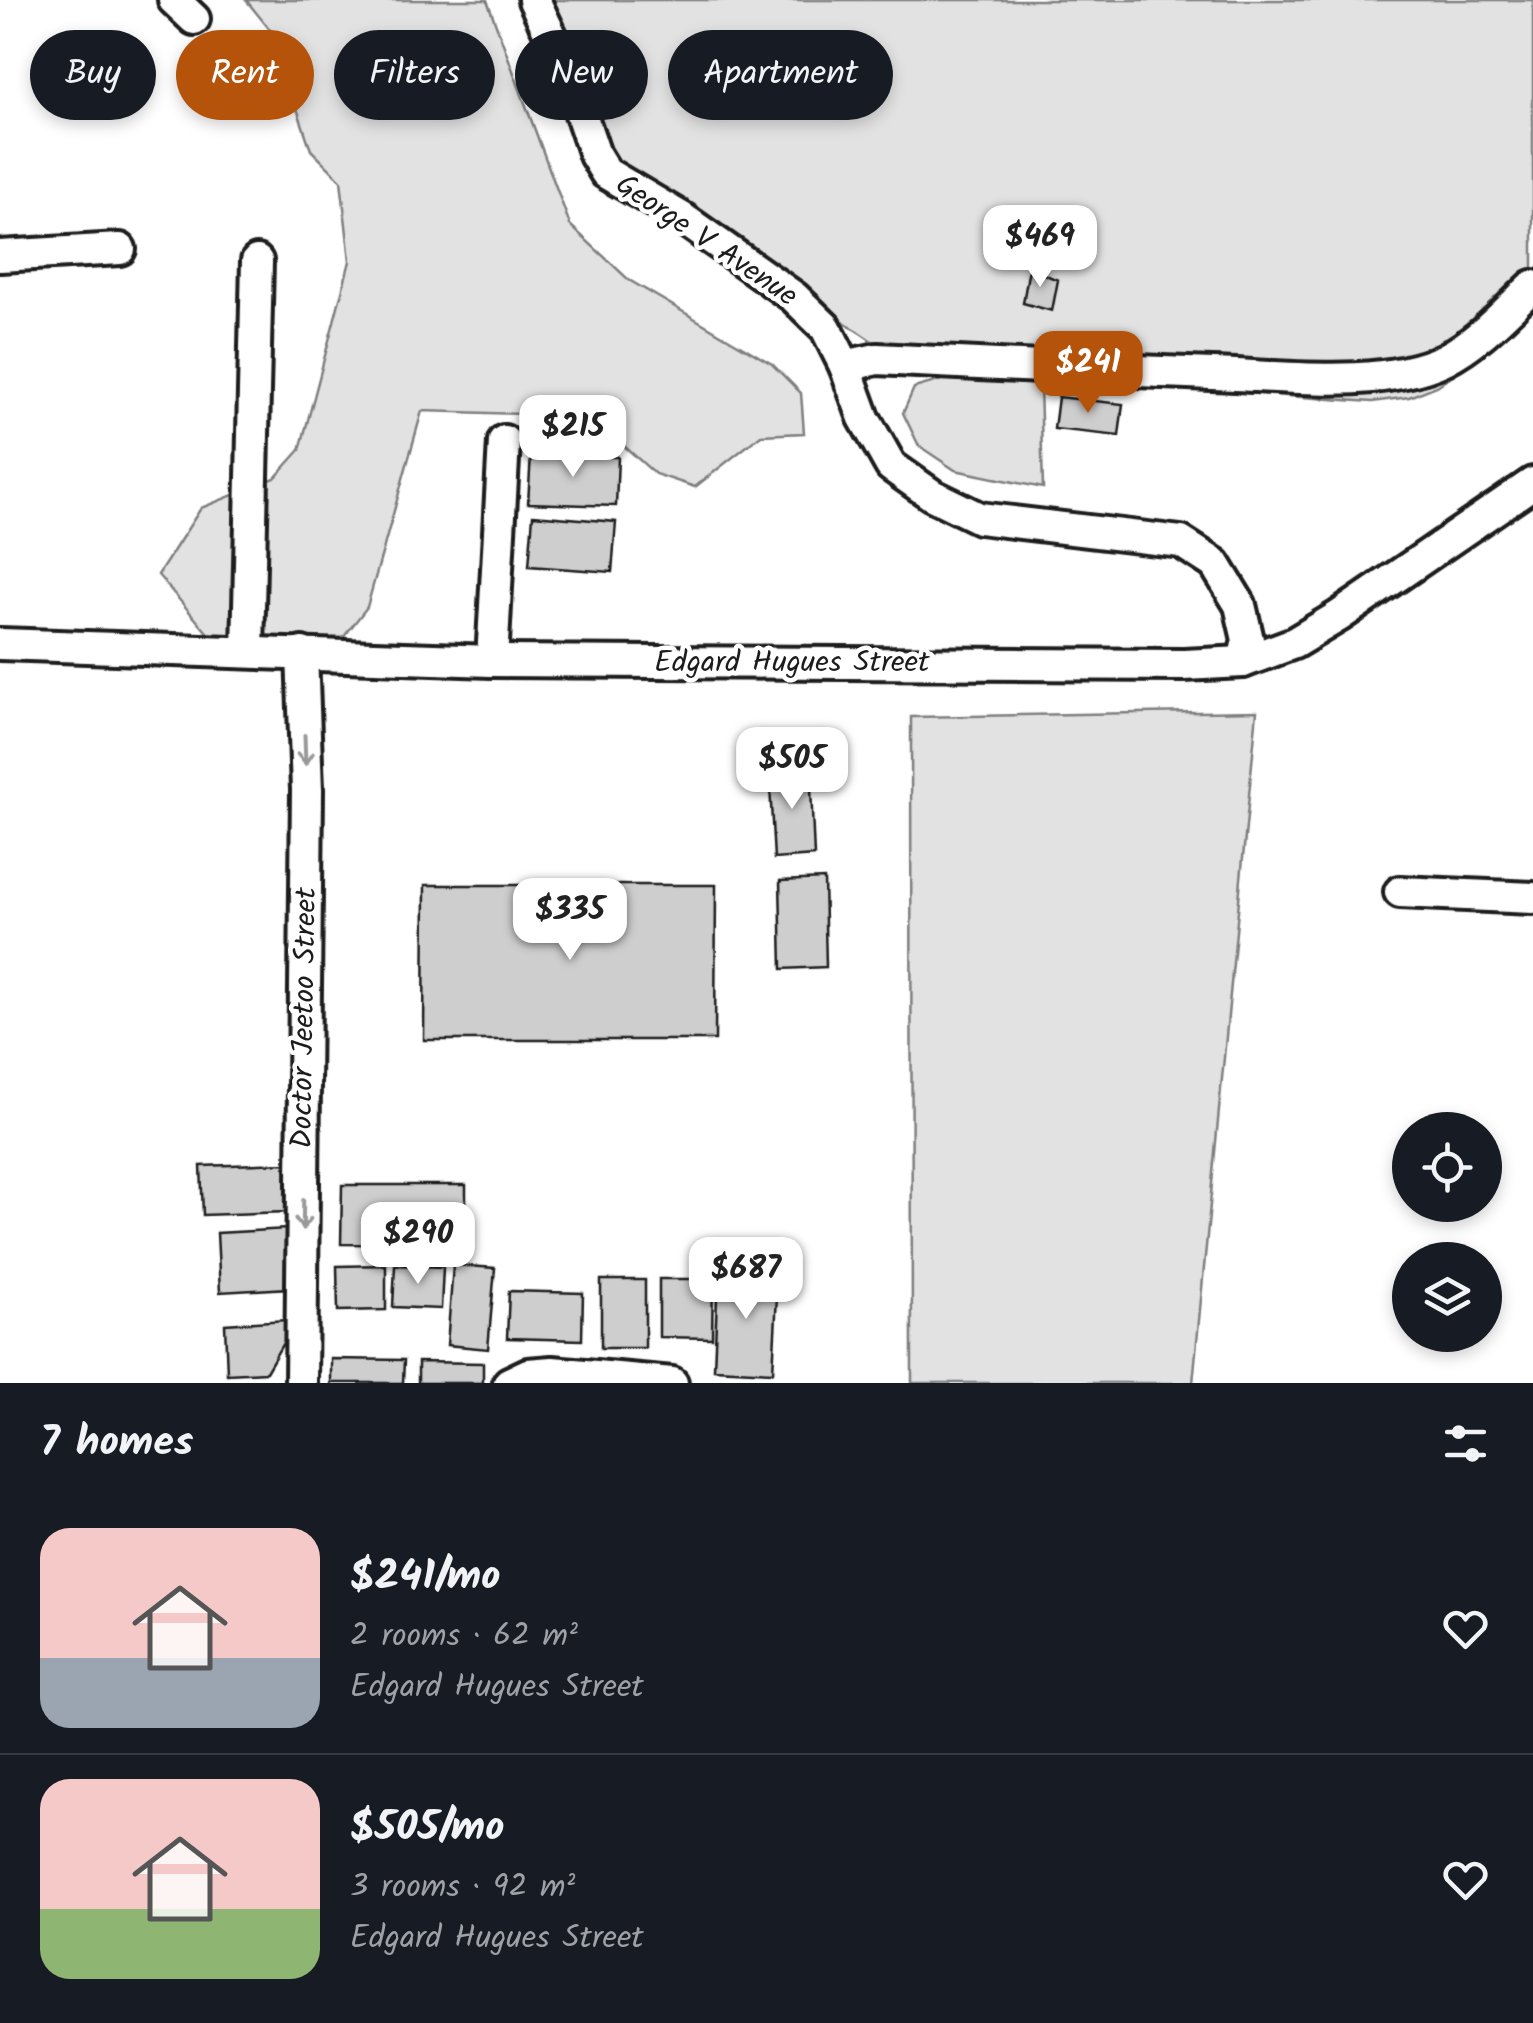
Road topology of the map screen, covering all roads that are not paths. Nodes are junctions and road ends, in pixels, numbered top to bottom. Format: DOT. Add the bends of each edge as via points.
graph roads {
  1 [pos="534,0"];
  2 [pos="120,249"];
  3 [pos="0,256"];
  4 [pos="257,261"];
  5 [pos="1533,286"];
  6 [pos="845,366"];
  7 [pos="504,441"];
  8 [pos="1533,484"];
  9 [pos="0,644"];
  10 [pos="248,652"];
  11 [pos="302,653"];
  12 [pos="492,661"];
  13 [pos="1242,662"];
  14 [pos="1400,892"];
  15 [pos="1533,898"];
  16 [pos="301,1383"];
  17 [pos="509,1383"];
  18 [pos="672,1383"];
  1 -- 6 [label="street, George V Avenue" via="606,173 794,297 826,328"];
  2 -- 3 [label="street"];
  4 -- 10 [label="street"];
  5 -- 6 [label="street" via="1444,360 1382,377 877,359"];
  6 -- 13 [label="street, George V Avenue" via="891,466 932,495 979,518 1182,542 1215,564 1240,605 1248,640"];
  7 -- 12 [label="street"];
  8 -- 13 [label="street, Edgard Hugues Street" via="1339,616 1294,643"];
  9 -- 10 [label="street, Edgard Hugues Street"];
  10 -- 11 [label="street, Edgard Hugues Street"];
  11 -- 12 [label="street, Edgard Hugues Street"];
  11 -- 16 [label="street, Doctor Jeetoo Street, one-way" via="307,790"];
  12 -- 13 [label="street, Edgard Hugues Street"];
  14 -- 15 [label="street"];
  17 -- 18 [label="street" via="552,1372"];
}
